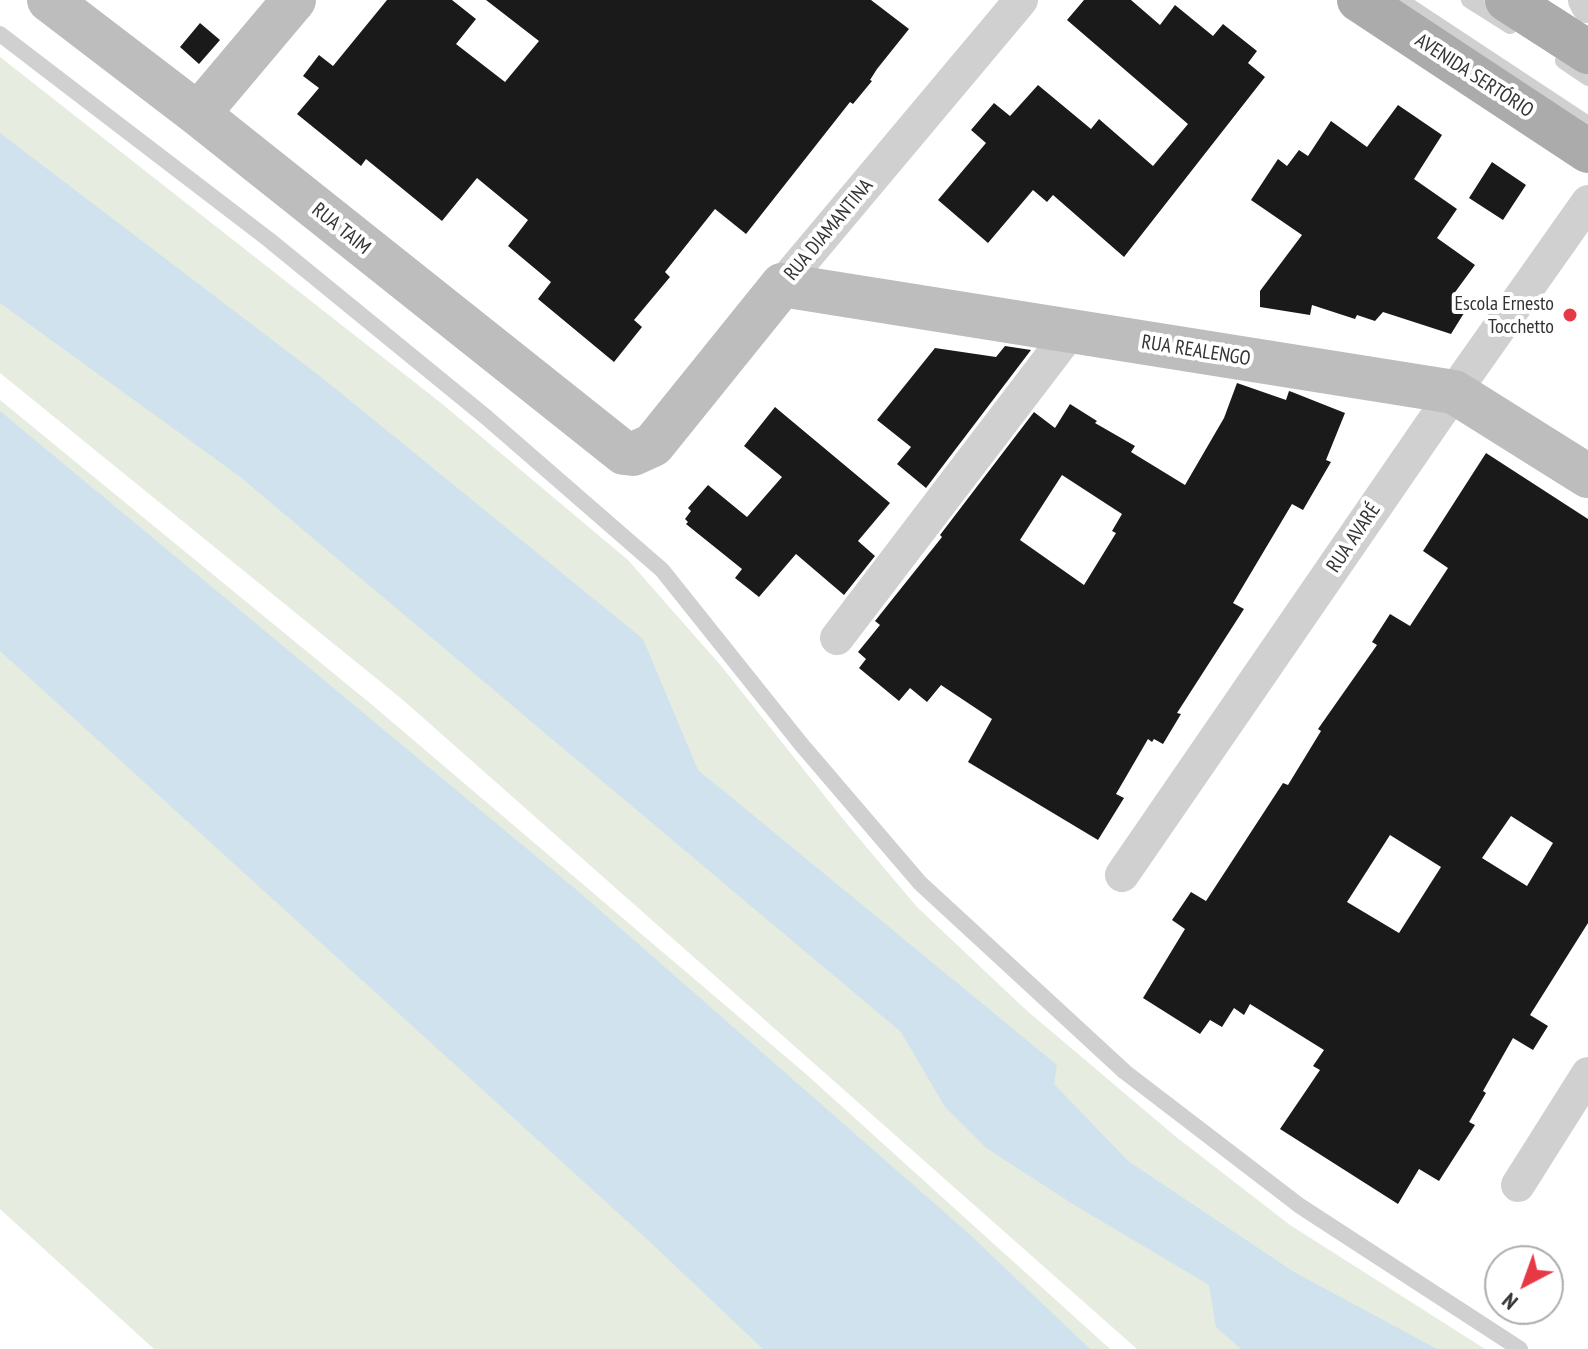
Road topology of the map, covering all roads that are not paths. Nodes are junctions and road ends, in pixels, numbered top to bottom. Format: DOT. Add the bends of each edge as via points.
graph roads {
  1 [pos="49,0"];
  2 [pos="294,0"];
  3 [pos="1021,0"];
  4 [pos="1359,0"];
  5 [pos="1400,0"];
  6 [pos="1469,0"];
  7 [pos="1585,0"];
  8 [pos="1588,6"];
  9 [pos="1514,17"];
  10 [pos="0,34"];
  11 [pos="1568,52"];
  12 [pos="1588,78"];
  13 [pos="198,114"];
  14 [pos="1588,124"];
  15 [pos="1588,151"];
  16 [pos="1588,202"];
  17 [pos="782,285"];
  18 [pos="1071,331"];
  19 [pos="1454,392"];
  20 [pos="633,454"];
  21 [pos="1588,476"];
  22 [pos="837,638"];
  23 [pos="1122,875"];
  24 [pos="1588,1074"];
  25 [pos="1518,1185"];
  26 [pos="1520,1349"];
  1 -- 13 [label="street, RUA TAIM"];
  2 -- 13 [label="street"];
  3 -- 17 [label="street, RUA DIAMANTINA"];
  4 -- 15 [label="main road, AVENIDA SERTÓRIO"];
  5 -- 14 [label="lane"];
  6 -- 9 [label="lane"];
  7 -- 8 [label="street"];
  9 -- 11 [label="main road"];
  10 -- 26 [label="lane" via="268,239 662,570 920,883 1125,1072 1300,1206"];
  11 -- 12 [label="lane"];
  13 -- 20 [label="street, RUA TAIM" via="615,448"];
  16 -- 19 [label="street, RUA AVARÉ"];
  17 -- 18 [label="street, RUA REALENGO"];
  17 -- 20 [label="street, RUA DIAMANTINA" via="653,445"];
  18 -- 19 [label="street, RUA REALENGO"];
  18 -- 22 [label="street"];
  19 -- 21 [label="street, RUA REALENGO"];
  19 -- 23 [label="street, RUA AVARÉ"];
  24 -- 25 [label="street"];
}
